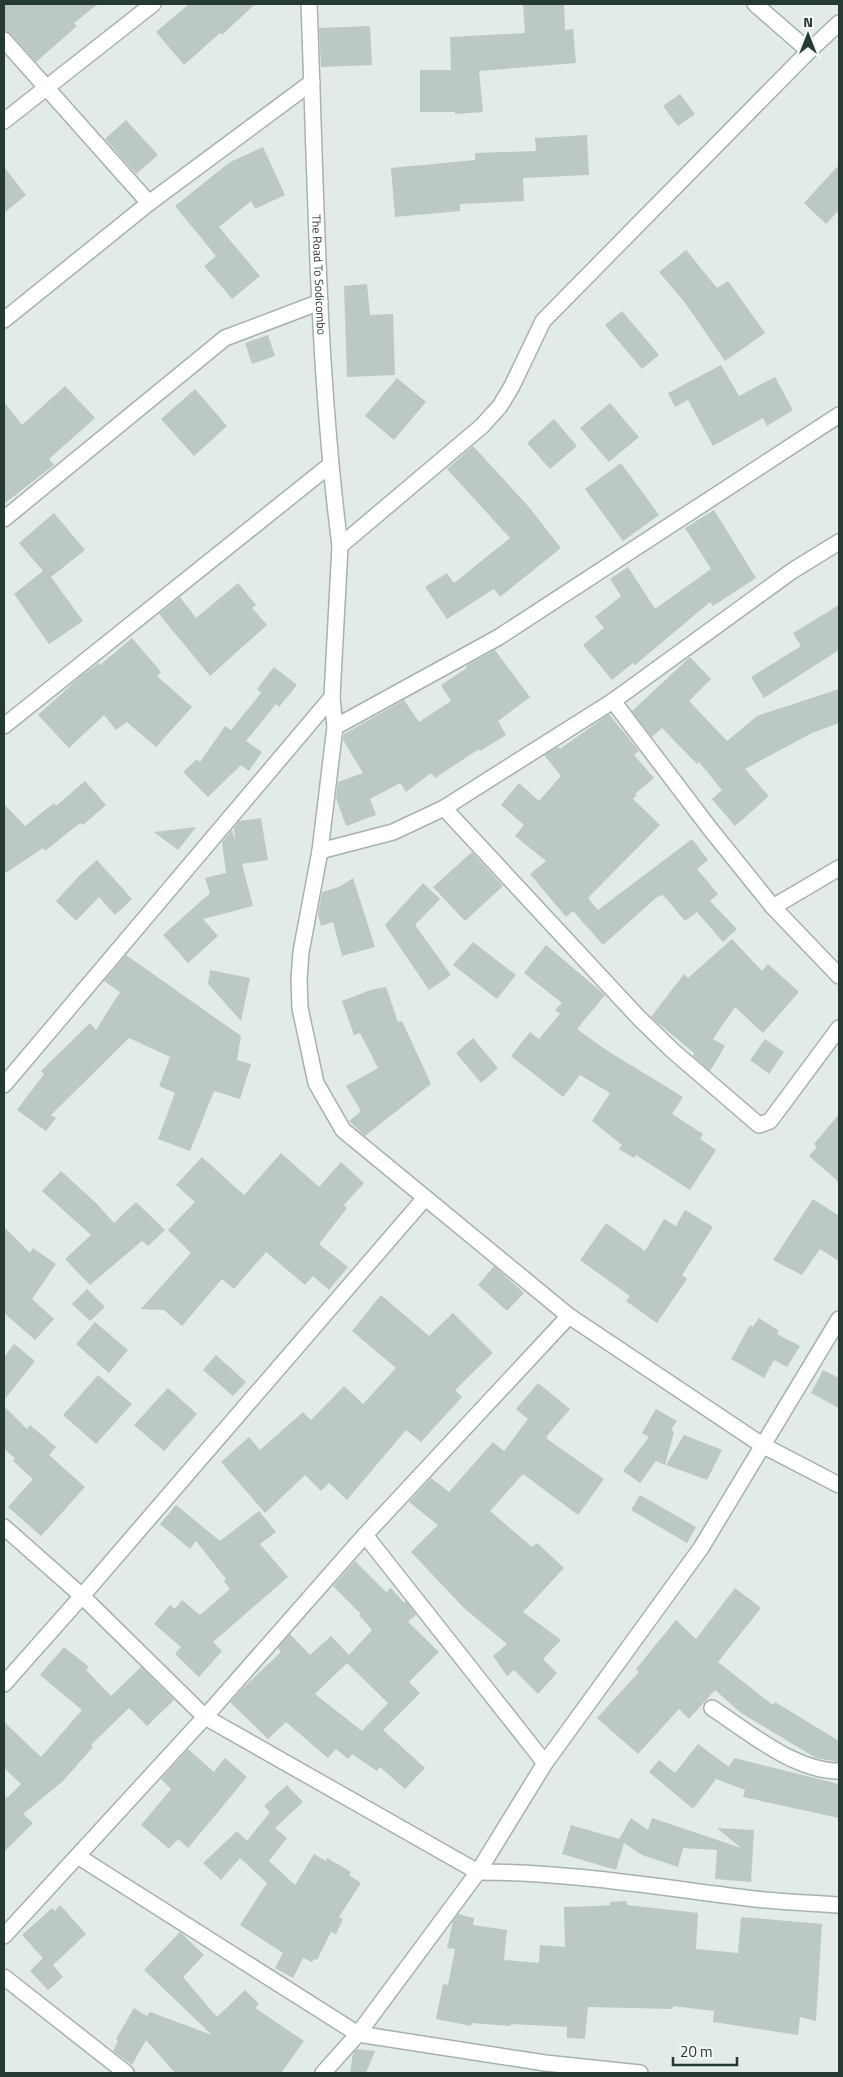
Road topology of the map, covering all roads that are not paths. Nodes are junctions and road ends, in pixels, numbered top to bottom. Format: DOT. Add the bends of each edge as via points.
graph roads {
  1 [pos="153,4"];
  2 [pos="309,4"];
  3 [pos="755,4"];
  4 [pos="839,23"];
  5 [pos="4,40"];
  6 [pos="809,51"];
  7 [pos="312,82"];
  8 [pos="45,87"];
  9 [pos="4,122"];
  10 [pos="149,203"];
  11 [pos="320,302"];
  12 [pos="4,320"];
  13 [pos="839,415"];
  14 [pos="330,465"];
  15 [pos="4,518"];
  16 [pos="839,542"];
  17 [pos="340,546"];
  18 [pos="332,697"];
  19 [pos="613,701"];
  20 [pos="4,726"];
  21 [pos="335,727"];
  22 [pos="444,808"];
  23 [pos="320,851"];
  24 [pos="839,868"];
  25 [pos="773,907"];
  26 [pos="839,976"];
  27 [pos="839,1028"];
  28 [pos="834,1045"];
  29 [pos="4,1085"];
  30 [pos="425,1198"];
  31 [pos="569,1316"];
  32 [pos="839,1319"];
  33 [pos="762,1444"];
  34 [pos="839,1485"];
  35 [pos="4,1527"];
  36 [pos="365,1535"];
  37 [pos="82,1596"];
  38 [pos="4,1684"];
  39 [pos="712,1708"];
  40 [pos="205,1717"];
  41 [pos="545,1763"];
  42 [pos="839,1771"];
  43 [pos="79,1857"];
  44 [pos="478,1872"];
  45 [pos="839,1905"];
  46 [pos="4,1936"];
  47 [pos="4,1977"];
  48 [pos="358,2034"];
  49 [pos="545,2068"];
  50 [pos="126,2073"];
  51 [pos="323,2073"];
  52 [pos="640,2073"];
  1 -- 8 [label="street"];
  2 -- 7 [label="street, The Road To Sodicombo"];
  3 -- 6 [label="street"];
  4 -- 6 [label="street"];
  5 -- 8 [label="street"];
  6 -- 17 [label="street" via="543,321 512,386 482,426"];
  7 -- 10 [label="street"];
  7 -- 11 [label="street, The Road To Sodicombo"];
  8 -- 9 [label="street"];
  8 -- 10 [label="street"];
  10 -- 12 [label="street"];
  11 -- 14 [label="street, The Road To Sodicombo"];
  11 -- 15 [label="street" via="225,338"];
  13 -- 21 [label="street" via="498,637"];
  14 -- 17 [label="street, The Road To Sodicombo"];
  14 -- 20 [label="street"];
  16 -- 19 [label="street" via="792,572"];
  17 -- 18 [label="street, The Road To Sodicombo"];
  18 -- 21 [label="street, The Road To Sodicombo"];
  18 -- 29 [label="street"];
  19 -- 22 [label="street"];
  19 -- 25 [label="street"];
  21 -- 23 [label="street, The Road To Sodicombo"];
  22 -- 23 [label="street" via="393,832"];
  22 -- 28 [label="street" via="639,1018 758,1125 770,1121"];
  23 -- 30 [label="street, The Road To Sodicombo" via="299,979 300,1008 316,1083 342,1130"];
  24 -- 25 [label="street"];
  25 -- 26 [label="street"];
  27 -- 28 [label="street"];
  30 -- 31 [label="street, The Road To Sodicombo"];
  30 -- 37 [label="street"];
  31 -- 33 [label="street, The Road To Sodicombo"];
  31 -- 36 [label="street"];
  32 -- 33 [label="street"];
  33 -- 34 [label="street, The Road To Sodicombo"];
  33 -- 41 [label="street" via="701,1548"];
  35 -- 37 [label="street"];
  36 -- 40 [label="street"];
  36 -- 41 [label="street"];
  37 -- 38 [label="street"];
  37 -- 40 [label="street"];
  39 -- 42 [label="street" via="810,1768"];
  40 -- 43 [label="street"];
  40 -- 44 [label="street"];
  41 -- 44 [label="street"];
  43 -- 46 [label="street"];
  43 -- 48 [label="street"];
  44 -- 45 [label="street" via="579,1876 758,1900"];
  44 -- 48 [label="street"];
  47 -- 50 [label="street"];
  48 -- 49 [label="street"];
  48 -- 51 [label="street"];
  49 -- 52 [label="street"];
}
